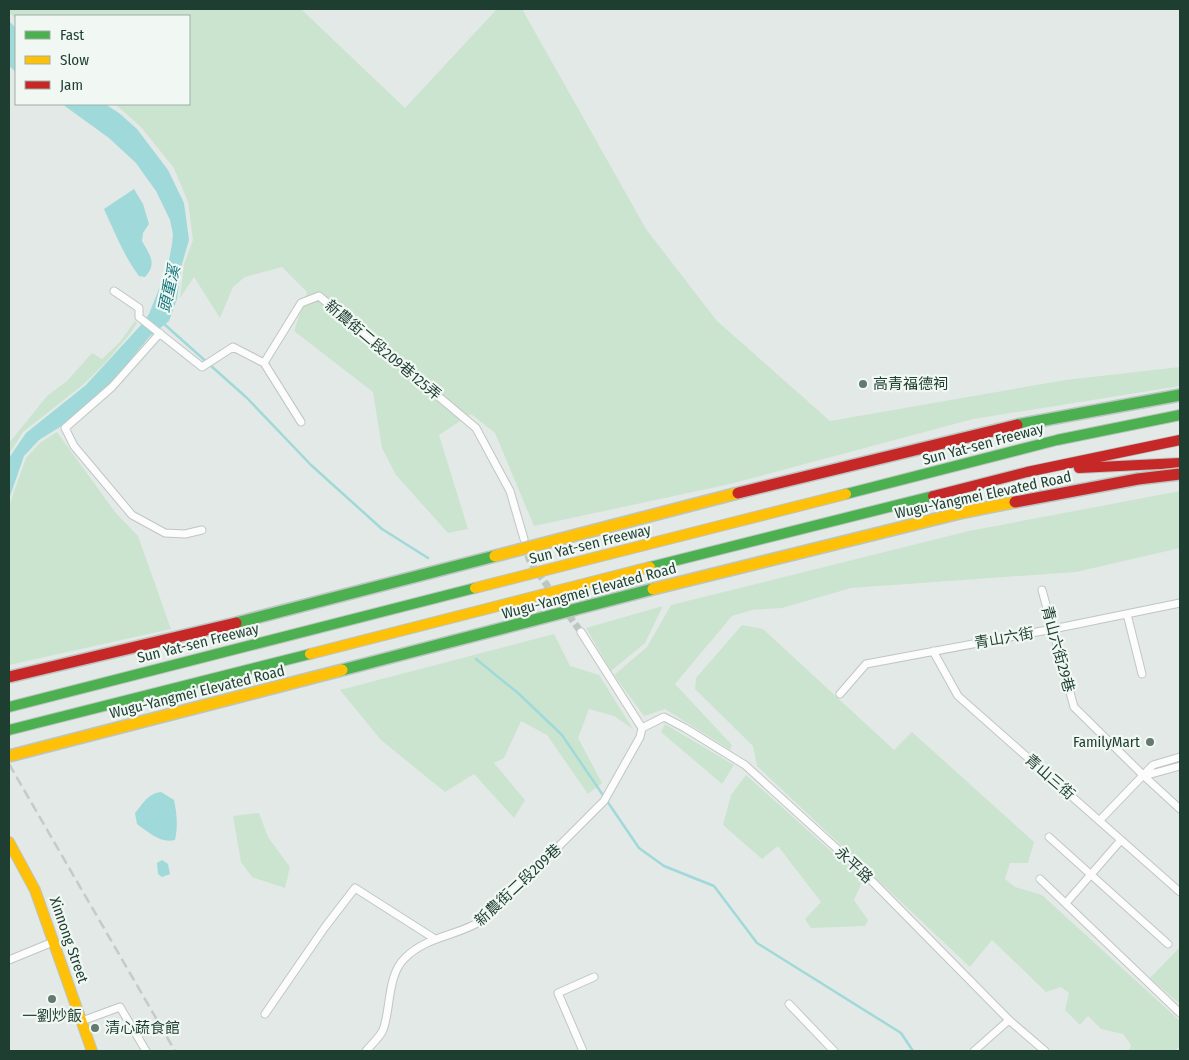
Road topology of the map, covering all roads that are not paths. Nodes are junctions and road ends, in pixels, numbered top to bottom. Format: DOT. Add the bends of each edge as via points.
graph roads {
  1 [pos="114,291"];
  2 [pos="158,331"];
  3 [pos="264,363"];
  4 [pos="1180,395"];
  5 [pos="1180,415"];
  6 [pos="301,422"];
  7 [pos="1180,440"];
  8 [pos="1180,463"];
  9 [pos="1027,472"];
  10 [pos="1180,474"];
  11 [pos="202,530"];
  12 [pos="524,539"];
  13 [pos="1042,590"];
  14 [pos="1180,603"];
  15 [pos="1127,614"];
  16 [pos="1053,629"];
  17 [pos="582,632"];
  18 [pos="933,651"];
  19 [pos="1142,674"];
  20 [pos="9,678"];
  21 [pos="840,694"];
  22 [pos="9,706"];
  23 [pos="642,728"];
  24 [pos="9,730"];
  25 [pos="9,756"];
  26 [pos="1180,757"];
  27 [pos="1180,766"];
  28 [pos="1144,776"];
  29 [pos="1180,809"];
  30 [pos="1100,820"];
  31 [pos="1048,837"];
  32 [pos="1120,840"];
  33 [pos="9,842"];
  34 [pos="1090,874"];
  35 [pos="1040,879"];
  36 [pos="1180,892"];
  37 [pos="1066,903"];
  38 [pos="435,939"];
  39 [pos="53,942"];
  40 [pos="1168,944"];
  41 [pos="9,960"];
  42 [pos="594,977"];
  43 [pos="789,1004"];
  44 [pos="266,1014"];
  45 [pos="1180,1014"];
  46 [pos="1009,1020"];
  47 [pos="82,1021"];
  48 [pos="92,1051"];
  49 [pos="146,1051"];
  50 [pos="366,1051"];
  51 [pos="583,1051"];
  52 [pos="834,1051"];
  53 [pos="974,1051"];
  54 [pos="1045,1051"];
  1 -- 2 [label="street" via="139,308 139,317"];
  2 -- 3 [label="street" via="202,367 233,347"];
  2 -- 11 [label="street" via="112,387 65,428 74,446 132,515 166,533 185,534"];
  3 -- 6 [label="street"];
  3 -- 12 [label="street, 新農街二段209巷125弄" via="301,303 319,296 476,428 510,491"];
  4 -- 20 [label="main road, bridge" via="993,431"];
  5 -- 22 [label="main road, Sun Yat-sen Freeway" via="1057,440"];
  7 -- 9 [label="main road"];
  8 -- 9 [label="main road" via="1120,464"];
  9 -- 24 [label="main road"];
  10 -- 25 [label="main road, Wugu-Yangmei Elevated Road, bridge" via="960,513"];
  13 -- 16 [label="street, 青山六街29巷"];
  14 -- 15 [label="street, 青山六街"];
  15 -- 16 [label="street, 青山六街"];
  15 -- 19 [label="street"];
  16 -- 18 [label="street, 青山六街"];
  16 -- 28 [label="street, 青山六街29巷" via="1074,707"];
  17 -- 23 [label="street"];
  18 -- 21 [label="street, 青山六街" via="866,664"];
  18 -- 30 [label="street, 青山三街" via="958,696"];
  23 -- 38 [label="street, 新農街二段209巷" via="604,801 484,920 473,928"];
  23 -- 46 [label="street, 永平路" via="664,717 741,762 868,877"];
  26 -- 28 [label="street" via="1153,765"];
  27 -- 28 [label="street"];
  28 -- 29 [label="street"];
  28 -- 30 [label="street"];
  30 -- 32 [label="street, 青山三街"];
  31 -- 34 [label="street"];
  32 -- 34 [label="street"];
  32 -- 36 [label="street, 青山三街"];
  33 -- 39 [label="main road, Xinnong Street" via="36,890"];
  34 -- 37 [label="street"];
  34 -- 40 [label="street"];
  35 -- 37 [label="street"];
  37 -- 45 [label="street"];
  38 -- 44 [label="street" via="355,888"];
  38 -- 50 [label="street, 新農街二段209巷" via="404,959 395,976 383,1031"];
  39 -- 41 [label="street"];
  39 -- 47 [label="main road, Xinnong Street"];
  42 -- 51 [label="street" via="558,994"];
  43 -- 52 [label="street"];
  46 -- 53 [label="street"];
  46 -- 54 [label="street, 永平路"];
  47 -- 48 [label="main road, Xinnong Street"];
  47 -- 49 [label="street" via="120,1007"];
}
